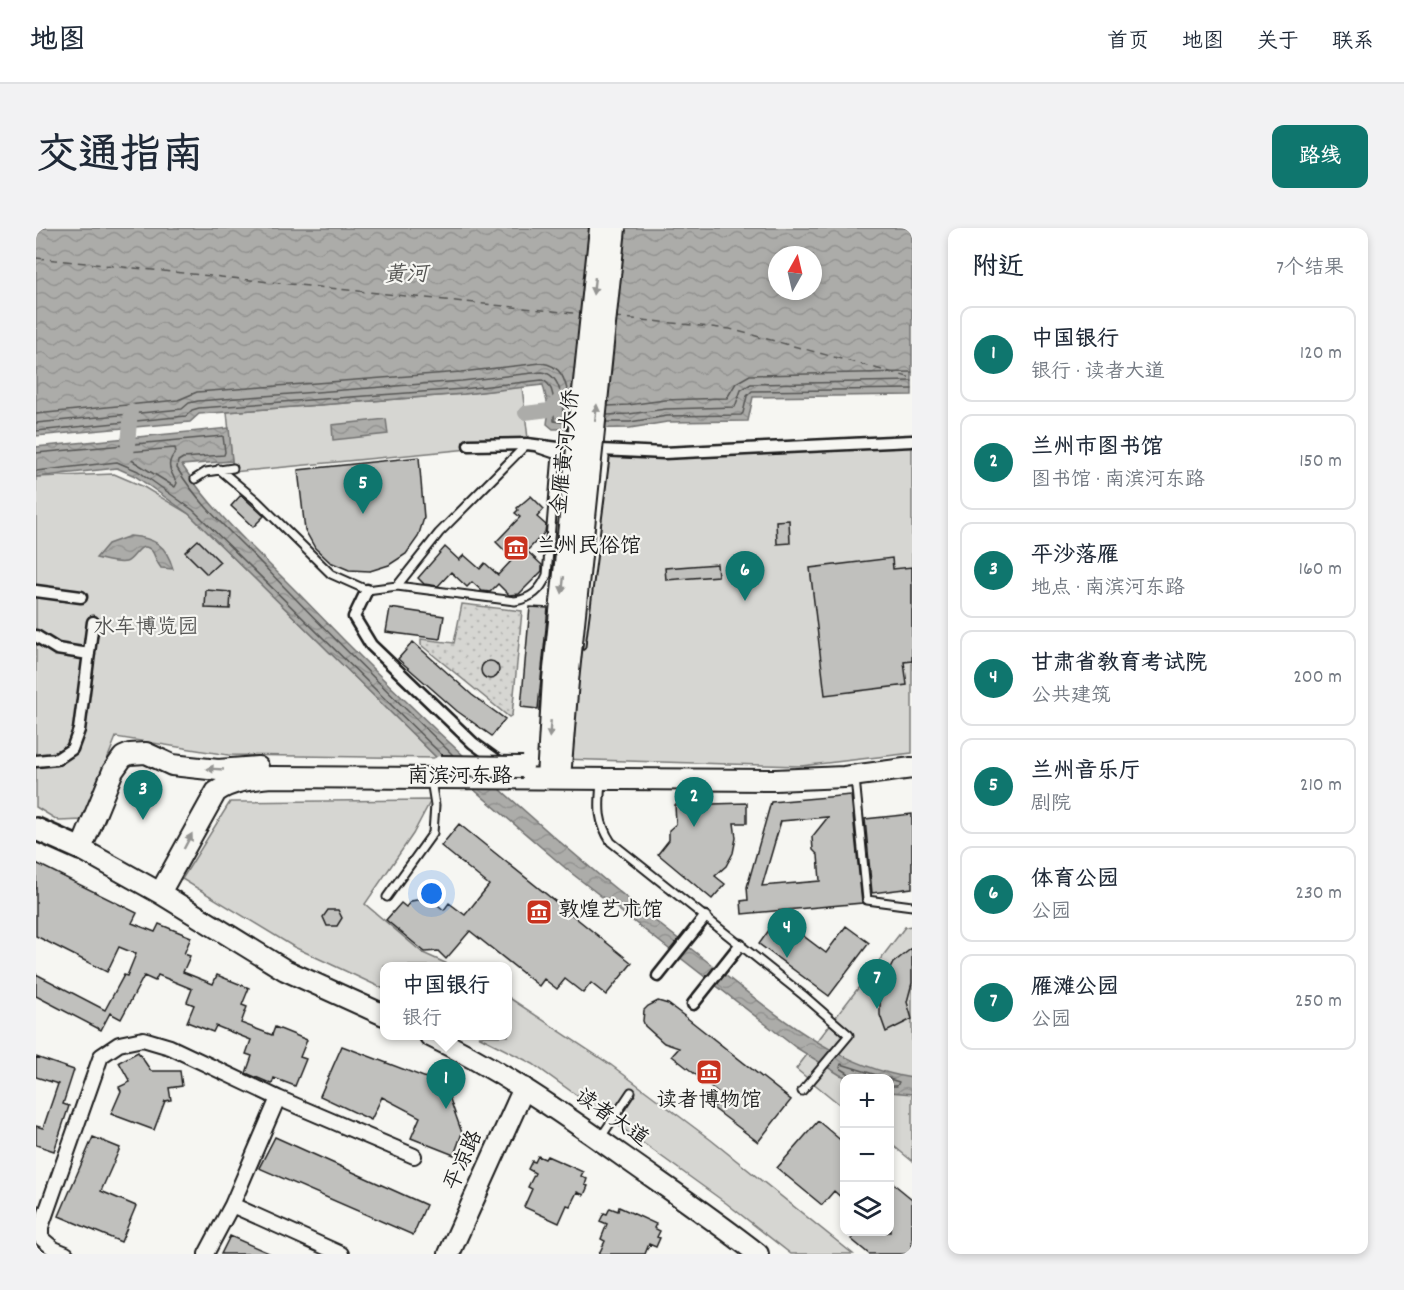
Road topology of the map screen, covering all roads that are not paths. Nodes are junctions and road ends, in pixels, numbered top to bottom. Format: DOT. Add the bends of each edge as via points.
graph roads {
  1 [pos="600,228"];
  2 [pos="615,228"];
  3 [pos="912,441"];
  4 [pos="527,444"];
  5 [pos="469,445"];
  6 [pos="557,455"];
  7 [pos="233,468"];
  8 [pos="219,469"];
  9 [pos="195,479"];
  10 [pos="397,586"];
  11 [pos="367,590"];
  12 [pos="36,591"];
  13 [pos="81,597"];
  14 [pos="93,622"];
  15 [pos="36,636"];
  16 [pos="89,654"];
  17 [pos="580,657"];
  18 [pos="561,680"];
  19 [pos="575,701"];
  20 [pos="912,756"];
  21 [pos="36,761"];
  22 [pos="912,768"];
  23 [pos="522,772"];
  24 [pos="437,773"];
  25 [pos="554,773"];
  26 [pos="855,776"];
  27 [pos="601,779"];
  28 [pos="36,829"];
  29 [pos="81,849"];
  30 [pos="160,893"];
  31 [pos="387,897"];
  32 [pos="912,906"];
  33 [pos="705,917"];
  34 [pos="740,945"];
  35 [pos="661,972"];
  36 [pos="696,1000"];
  37 [pos="380,1013"];
  38 [pos="440,1040"];
  39 [pos="524,1088"];
  40 [pos="802,1091"];
  41 [pos="631,1092"];
  42 [pos="278,1098"];
  43 [pos="600,1140"];
  44 [pos="414,1156"];
  45 [pos="232,1205"];
  46 [pos="66,1254"];
  47 [pos="206,1254"];
  48 [pos="341,1254"];
  49 [pos="449,1254"];
  50 [pos="758,1254"];
  1 -- 18 [label="main road, 金雁黄河大侨, one-way, bridge"];
  18 -- 2 [label="main road, 金雁黄河大侨, one-way, bridge"];
  3 -- 4 [label="street" via="664,453"];
  4 -- 5 [label="street"];
  4 -- 6 [label="lane"];
  4 -- 10 [label="lane" via="439,533"];
  6 -- 10 [label="lane" via="547,575 535,593 515,601"];
  6 -- 17 [label="lane" via="605,458"];
  7 -- 8 [label="lane"];
  8 -- 9 [label="lane"];
  8 -- 11 [label="lane" via="331,574"];
  10 -- 11 [label="lane"];
  11 -- 23 [label="street" via="354,617 371,645 472,743"];
  12 -- 13 [label="street"];
  14 -- 16 [label="street"];
  15 -- 16 [label="street" via="57,649"];
  16 -- 21 [label="street" via="79,730 72,748 57,759"];
  18 -- 25 [label="main road"];
  19 -- 25 [label="lane" via="571,734"];
  20 -- 25 [label="main road, 南滨河东路" via="775,770"];
  22 -- 26 [label="main road, 南滨河东路"];
  23 -- 24 [label="main road, 南滨河东路, bridge"];
  23 -- 25 [label="main road, 南滨河东路"];
  24 -- 29 [label="main road, 南滨河东路, one-way" via="271,766 218,770 172,765 147,753 130,754 113,771"];
  30 -- 24 [label="main road, 南滨河东路, one-way" via="209,802 225,786 271,777"];
  24 -- 31 [label="lane" via="433,832"];
  25 -- 27 [label="main road, 南滨河东路"];
  26 -- 27 [label="main road, 南滨河东路"];
  26 -- 32 [label="lane" via="867,900"];
  27 -- 33 [label="lane" via="599,813 611,842"];
  28 -- 29 [label="main road"];
  29 -- 30 [label="main road"];
  30 -- 37 [label="main road" via="285,970"];
  33 -- 34 [label="lane"];
  33 -- 35 [label="street"];
  34 -- 36 [label="street"];
  34 -- 40 [label="lane" via="849,1035"];
  38 -- 39 [label="main road, 读者大道"];
  39 -- 43 [label="main road, 读者大道"];
  39 -- 49 [label="main road, 平凉路"];
  41 -- 43 [label="lane"];
  42 -- 44 [label="street"];
  42 -- 45 [label="street"];
  42 -- 46 [label="street" via="170,1047 142,1039 118,1044 101,1056 41,1227 41,1238"];
  43 -- 50 [label="main road, 读者大道"];
  45 -- 47 [label="street"];
  45 -- 48 [label="street"];
}
